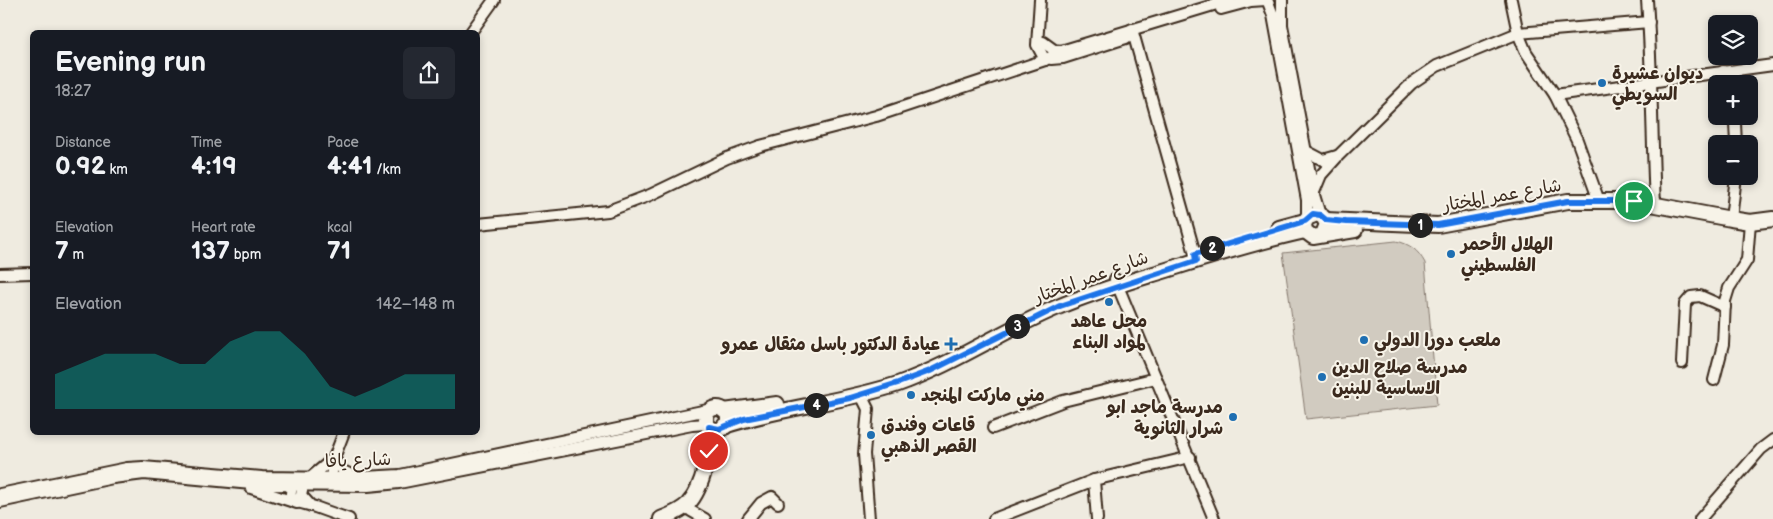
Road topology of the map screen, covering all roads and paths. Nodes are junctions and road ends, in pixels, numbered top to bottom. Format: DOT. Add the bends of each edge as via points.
graph roads {
  1 [pos="494,0"];
  2 [pos="1040,0"];
  3 [pos="1230,0"];
  4 [pos="1283,0"];
  5 [pos="1511,0"];
  6 [pos="1648,0"];
  7 [pos="1267,1"];
  8 [pos="1649,22"];
  9 [pos="472,30"];
  10 [pos="1133,33"];
  11 [pos="1518,33"];
  12 [pos="1040,44"];
  13 [pos="1060,51"];
  14 [pos="1045,60"];
  15 [pos="1773,64"];
  16 [pos="1021,68"];
  17 [pos="1723,71"];
  18 [pos="1723,75"];
  19 [pos="1650,80"];
  20 [pos="1555,95"];
  21 [pos="1306,151"];
  22 [pos="1338,156"];
  23 [pos="1735,185"];
  24 [pos="1314,192"];
  25 [pos="1599,202"];
  26 [pos="1655,206"];
  27 [pos="1731,219"];
  28 [pos="1773,219"];
  29 [pos="1750,222"];
  30 [pos="1314,223"];
  31 [pos="480,224"];
  32 [pos="1196,257"];
  33 [pos="30,273"];
  34 [pos="0,274"];
  35 [pos="1116,282"];
  36 [pos="1725,307"];
  37 [pos="1682,363"];
  38 [pos="1156,378"];
  39 [pos="1714,380"];
  40 [pos="861,395"];
  41 [pos="718,410"];
  42 [pos="716,426"];
  43 [pos="993,428"];
  44 [pos="343,435"];
  45 [pos="1773,440"];
  46 [pos="1190,457"];
  47 [pos="334,458"];
  48 [pos="357,478"];
  49 [pos="1094,480"];
  50 [pos="301,481"];
  51 [pos="231,482"];
  52 [pos="328,482"];
  53 [pos="0,494"];
  54 [pos="0,502"];
  55 [pos="297,503"];
  56 [pos="778,503"];
  57 [pos="311,506"];
  58 [pos="686,515"];
  59 [pos="999,518"];
  60 [pos="348,519"];
  61 [pos="661,519"];
  62 [pos="705,519"];
  63 [pos="748,519"];
  64 [pos="869,519"];
  65 [pos="1097,519"];
  66 [pos="1214,519"];
  67 [pos="1700,519"];
  1 -- 9 [label="street"];
  2 -- 12 [label="street"];
  3 -- 10 [label="street"];
  4 -- 7 [label="street" via="1276,4"];
  4 -- 21 [label="street" via="1282,25"];
  5 -- 11 [label="street"];
  6 -- 8 [label="street"];
  7 -- 10 [label="street" via="1251,1"];
  7 -- 30 [label="street" via="1273,15"];
  8 -- 11 [label="street"];
  8 -- 19 [label="street"];
  10 -- 13 [label="street"];
  10 -- 14 [label="street" via="1063,58"];
  10 -- 32 [label="street"];
  11 -- 20 [label="street" via="1526,52"];
  11 -- 22 [label="street" via="1437,66 1412,83"];
  12 -- 13 [label="street"];
  12 -- 14 [label="street"];
  12 -- 16 [label="street"];
  13 -- 14 [label="street"];
  14 -- 16 [label="street"];
  15 -- 17 [label="street"];
  16 -- 31 [label="street" via="876,116 760,146 727,158 650,196 608,211"];
  17 -- 18 [label="street"];
  17 -- 19 [label="street"];
  19 -- 20 [label="street"];
  19 -- 26 [label="street"];
  20 -- 25 [label="street"];
  21 -- 22 [label="street" via="1323,160"];
  21 -- 24 [label="street"];
  22 -- 24 [label="street" via="1321,175"];
  23 -- 27 [label="street"];
  24 -- 30 [label="street"];
  25 -- 26 [label="main road, شارع عمر المختار" via="1634,201"];
  25 -- 30 [label="main road, شارع عمر المختار" via="1568,201 1438,225"];
  26 -- 27 [label="main road, شارع عمر المختار"];
  26 -- 30 [label="main road, شارع عمر المختار" via="1564,209 1444,233"];
  27 -- 29 [label="main road, شارع عمر المختار"];
  28 -- 29 [label="main road, شارع عمر المختار"];
  29 -- 36 [label="street" via="1747,260 1729,288"];
  30 -- 32 [label="main road, شارع عمر المختار"];
  32 -- 35 [label="main road, شارع عمر المختار"];
  33 -- 34 [label="street"];
  35 -- 38 [label="street"];
  35 -- 40 [label="main road, شارع عمر المختار" via="1044,313 930,371"];
  35 -- 41 [label="main road, شارع عمر المختار" via="1057,299 932,363 888,380 793,402"];
  36 -- 37 [label="street" via="1700,296 1691,297 1685,304"];
  36 -- 39 [label="street" via="1723,346"];
  38 -- 43 [label="street" via="1063,401"];
  38 -- 46 [label="street"];
  40 -- 42 [label="main road, شارع عمر المختار"];
  40 -- 64 [label="street" via="868,409 864,454"];
  41 -- 42 [label="main road" via="707,414"];
  41 -- 48 [label="street, شارع يافا" via="427,470"];
  42 -- 52 [label="street, شارع يافا" via="692,425 399,483"];
  42 -- 58 [label="main road" via="706,484 700,500"];
  42 -- 61 [label="main road" via="698,488 680,511"];
  44 -- 47 [label="street"];
  45 -- 67 [label="street"];
  46 -- 49 [label="street"];
  46 -- 66 [label="street"];
  47 -- 48 [label="street" via="343,471"];
  47 -- 50 [label="street"];
  47 -- 52 [label="street"];
  48 -- 52 [label="street, شارع يافا"];
  49 -- 59 [label="street"];
  49 -- 65 [label="street"];
  50 -- 51 [label="street, شارع يافا"];
  50 -- 52 [label="street, شارع يافا"];
  50 -- 53 [label="street, شارع يافا" via="143,467"];
  50 -- 55 [label="street" via="292,496"];
  50 -- 57 [label="street" via="302,495"];
  51 -- 54 [label="street, شارع يافا" via="144,474"];
  51 -- 55 [label="street"];
  55 -- 57 [label="street"];
  56 -- 63 [label="street" via="772,497 760,503"];
  57 -- 60 [label="street"];
  58 -- 62 [label="street"];
}
